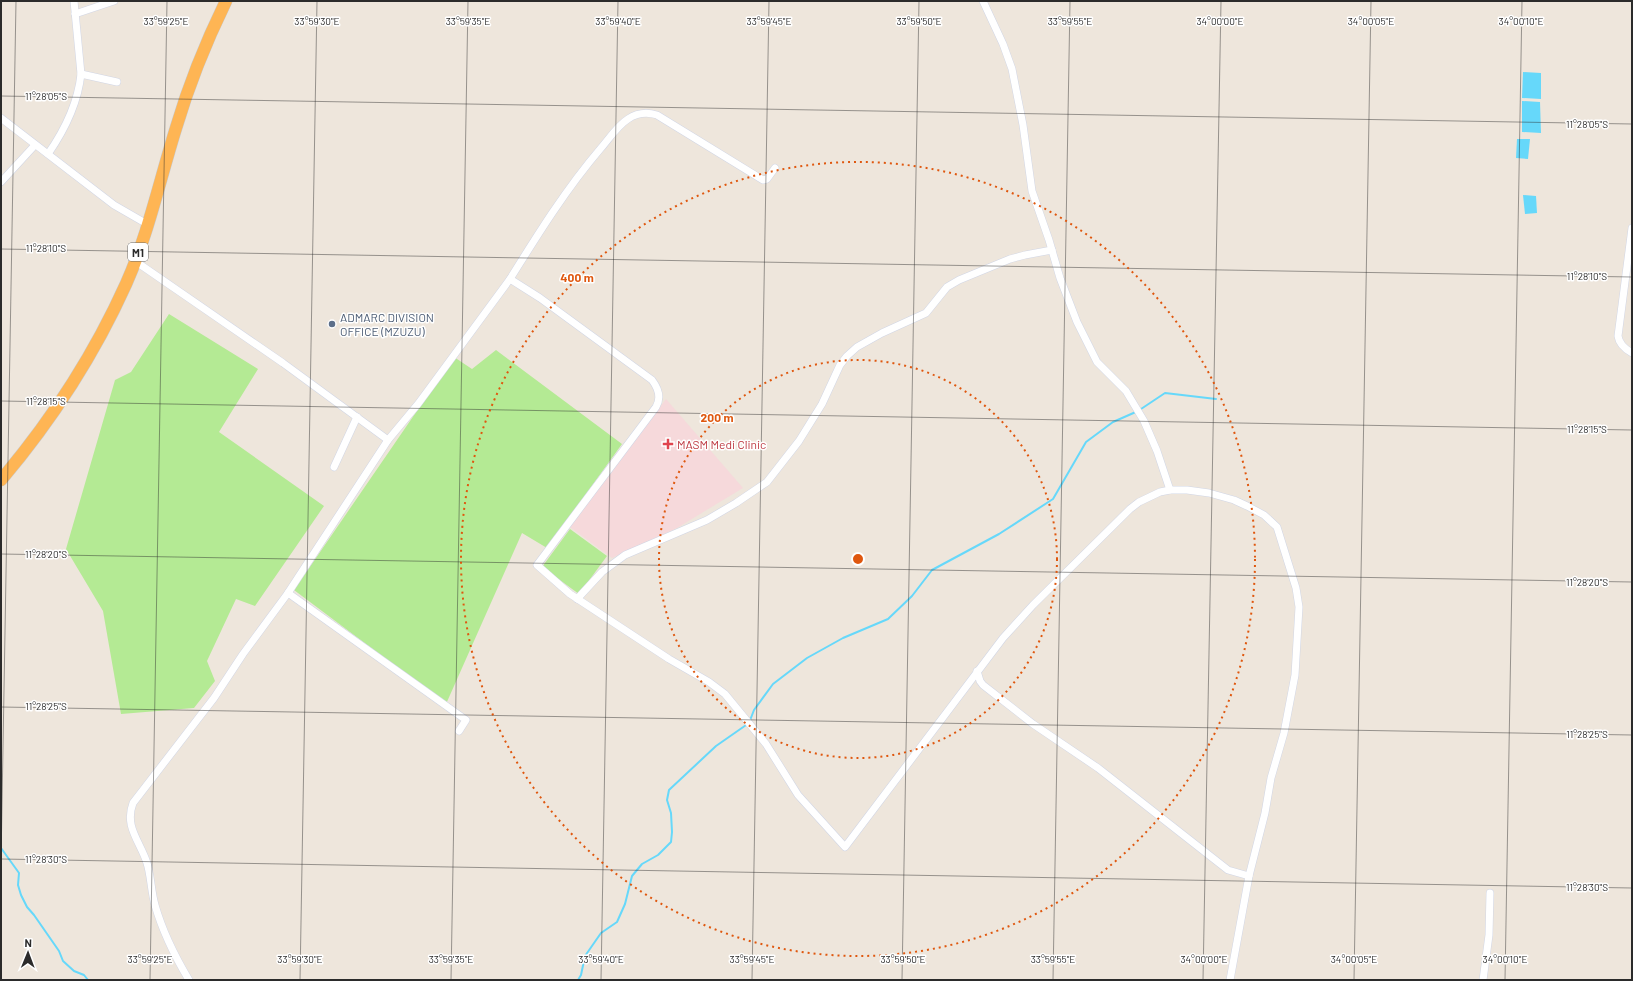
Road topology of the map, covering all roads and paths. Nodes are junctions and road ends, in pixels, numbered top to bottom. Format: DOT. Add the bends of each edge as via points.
graph roads {
  1 [pos="74,1"];
  2 [pos="114,1"];
  3 [pos="226,1"];
  4 [pos="984,1"];
  5 [pos="75,14"];
  6 [pos="81,74"];
  7 [pos="117,82"];
  8 [pos="1,118"];
  9 [pos="35,144"];
  10 [pos="48,154"];
  11 [pos="775,168"];
  12 [pos="1,182"];
  13 [pos="147,224"];
  14 [pos="1632,228"];
  15 [pos="1052,250"];
  16 [pos="135,261"];
  17 [pos="510,279"];
  18 [pos="1632,352"];
  19 [pos="357,417"];
  20 [pos="388,440"];
  21 [pos="334,467"];
  22 [pos="1,480"];
  23 [pos="1170,490"];
  24 [pos="288,593"];
  25 [pos="577,599"];
  26 [pos="977,672"];
  27 [pos="459,731"];
  28 [pos="1249,876"];
  29 [pos="1490,893"];
  30 [pos="189,980"];
  31 [pos="1230,980"];
  32 [pos="1483,980"];
  1 -- 5 [label="street"];
  2 -- 5 [label="street"];
  3 -- 13 [label="highway, M1" via="200,58"];
  4 -- 15 [label="street" via="1012,69 1024,125 1032,191"];
  5 -- 6 [label="street"];
  6 -- 7 [label="street"];
  6 -- 10 [label="street" via="76,98"];
  8 -- 9 [label="street"];
  9 -- 10 [label="street"];
  9 -- 12 [label="street"];
  10 -- 13 [label="street" via="114,206"];
  11 -- 17 [label="street" via="767,179 763,180 657,116 647,113 634,115 623,123 585,167 547,220"];
  13 -- 16 [label="highway, M1"];
  14 -- 18 [label="street" via="1618,336 1626,350"];
  15 -- 23 [label="street" via="1060,278 1090,349 1097,362 1126,391 1138,409 1150,433"];
  15 -- 25 [label="street" via="1023,255 958,280 947,287 926,313 857,347 840,365 822,404 799,441 767,482 706,520 625,555 602,572"];
  16 -- 19 [label="street"];
  16 -- 22 [label="highway, M1" via="87,360 29,447"];
  17 -- 20 [label="street" via="418,404"];
  17 -- 25 [label="street" via="652,380 659,393 656,407 537,565"];
  19 -- 20 [label="street"];
  19 -- 21 [label="street"];
  20 -- 24 [label="street"];
  23 -- 26 [label="street" via="1149,497 1130,508 1022,616"];
  23 -- 28 [label="street" via="1209,492 1234,500 1264,515 1276,528 1296,588 1299,607 1295,676 1283,738 1271,778"];
  24 -- 27 [label="street" via="466,720"];
  24 -- 30 [label="street" via="131,809 131,824 147,862 160,922 171,950"];
  25 -- 26 [label="street" via="725,694 766,744 798,795 845,847"];
  26 -- 28 [label="street" via="983,685 1033,724 1098,768 1228,870"];
  28 -- 31 [label="street"];
  29 -- 32 [label="street" via="1489,935"];
}
